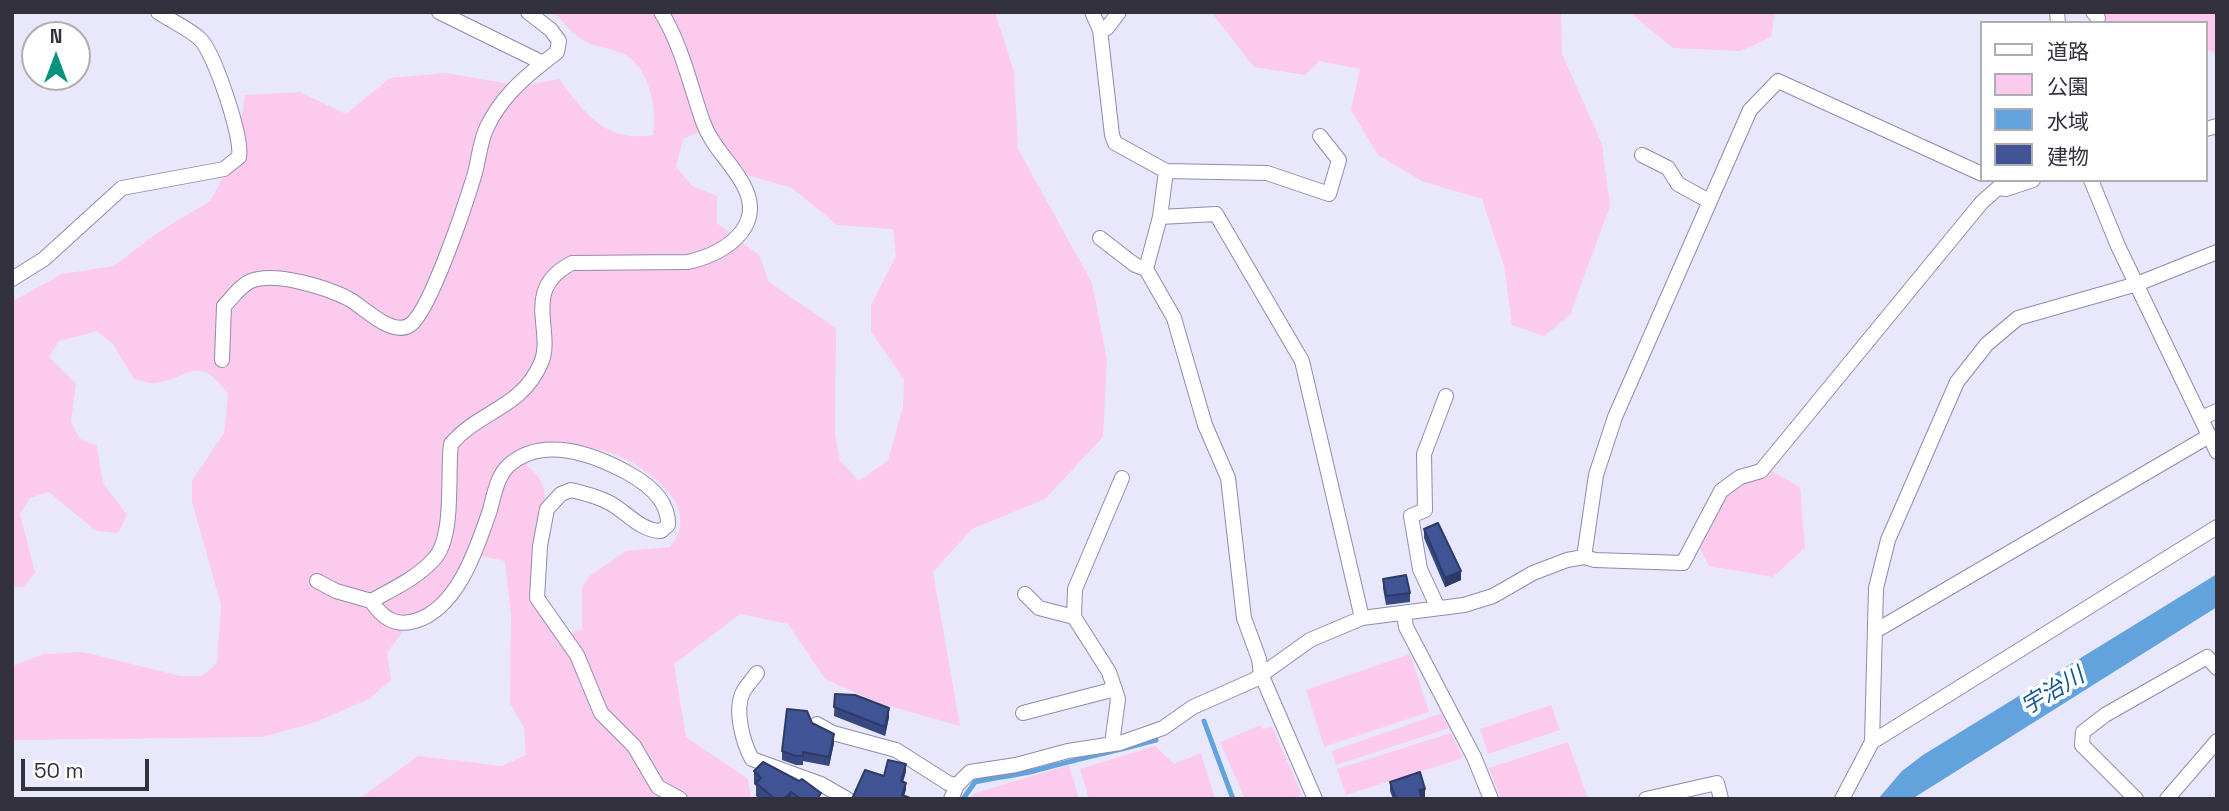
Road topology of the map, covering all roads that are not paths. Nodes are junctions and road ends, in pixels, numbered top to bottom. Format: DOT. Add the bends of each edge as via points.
graph roads {
  1 [pos="158,12"];
  2 [pos="439,12"];
  3 [pos="528,12"];
  4 [pos="661,12"];
  5 [pos="1092,12"];
  6 [pos="1119,12"];
  7 [pos="1100,30"];
  8 [pos="543,63"];
  9 [pos="1320,136"];
  10 [pos="1642,155"];
  11 [pos="1166,171"];
  12 [pos="1980,173"];
  13 [pos="2027,182"];
  14 [pos="2092,182"];
  15 [pos="1997,184"];
  16 [pos="1709,201"];
  17 [pos="1160,217"];
  18 [pos="1100,238"];
  19 [pos="2217,252"];
  20 [pos="1146,269"];
  21 [pos="12,279"];
  22 [pos="2137,284"];
  23 [pos="222,360"];
  24 [pos="1446,396"];
  25 [pos="2217,411"];
  26 [pos="2201,418"];
  27 [pos="2209,436"];
  28 [pos="2217,452"];
  29 [pos="1122,478"];
  30 [pos="2217,527"];
  31 [pos="1584,556"];
  32 [pos="317,581"];
  33 [pos="1025,594"];
  34 [pos="371,601"];
  35 [pos="1438,608"];
  36 [pos="1404,615"];
  37 [pos="1074,617"];
  38 [pos="1362,618"];
  39 [pos="1877,630"];
  40 [pos="2217,668"];
  41 [pos="757,673"];
  42 [pos="1261,674"];
  43 [pos="1115,689"];
  44 [pos="1023,713"];
  45 [pos="817,724"];
  46 [pos="2217,741"];
  47 [pos="1871,742"];
  48 [pos="1112,744"];
  49 [pos="954,792"];
  50 [pos="680,799"];
  51 [pos="847,799"];
  52 [pos="1315,799"];
  53 [pos="1491,799"];
  54 [pos="1646,799"];
  55 [pos="1721,799"];
  56 [pos="1842,799"];
  57 [pos="2136,799"];
  58 [pos="2167,799"];
  1 -- 21 [label="street" via="200,39 210,54 235,129 239,157 224,169 122,188 44,259"];
  2 -- 8 [label="street"];
  3 -- 8 [label="street" via="559,41 557,52"];
  4 -- 34 [label="street" via="675,35 704,125 749,198 745,229 721,252 688,262 572,263 563,268 544,295 543,360 526,390 451,444 444,541 436,558 414,577"];
  5 -- 7 [label="street"];
  6 -- 7 [label="street" via="1107,29"];
  7 -- 11 [label="street" via="1115,143"];
  8 -- 23 [label="street" via="504,99 487,127 472,183 414,323 405,328 392,326 328,291 304,283 258,279 225,306"];
  9 -- 11 [label="street" via="1339,160 1329,194 1267,173"];
  10 -- 16 [label="street" via="1668,168 1678,184"];
  11 -- 17 [label="street"];
  12 -- 16 [label="street" via="1778,81 1750,110"];
  13 -- 15 [label="street" via="2006,189"];
  14 -- 22 [label="street"];
  15 -- 31 [label="street" via="1761,471 1740,477 1721,491 1683,563"];
  16 -- 31 [label="street" via="1615,417 1596,475"];
  17 -- 20 [label="street"];
  17 -- 38 [label="street" via="1216,214 1302,361"];
  18 -- 20 [label="street"];
  19 -- 22 [label="street"];
  20 -- 42 [label="street" via="1174,318 1205,425 1228,478 1244,618"];
  22 -- 26 [label="street"];
  22 -- 39 [label="street" via="2018,318 1987,344 1957,383 1888,540 1876,588"];
  24 -- 35 [label="street" via="1424,454 1425,510 1411,516 1420,569"];
  25 -- 26 [label="street"];
  26 -- 27 [label="street"];
  27 -- 28 [label="street"];
  27 -- 39 [label="street"];
  29 -- 37 [label="street" via="1078,579"];
  30 -- 47 [label="street"];
  31 -- 35 [label="street" via="1533,573 1493,596"];
  32 -- 34 [label="street"];
  33 -- 37 [label="street" via="1039,608"];
  34 -- 50 [label="street" via="392,622 418,620 440,607 463,576 479,543 500,476 520,457 575,452 598,456 641,480 665,504 668,525 661,531 647,528 593,496 571,490 554,499 547,509 540,545 537,598 577,654 601,713 634,746 658,787"];
  35 -- 36 [label="street"];
  36 -- 38 [label="street"];
  36 -- 53 [label="street"];
  37 -- 43 [label="street"];
  38 -- 42 [label="street" via="1310,640"];
  39 -- 47 [label="street"];
  40 -- 57 [label="street" via="2207,657 2083,732 2082,745"];
  41 -- 51 [label="street" via="741,701 742,732 751,758 821,784"];
  42 -- 48 [label="street" via="1193,707 1163,728"];
  42 -- 52 [label="street"];
  43 -- 44 [label="street"];
  43 -- 48 [label="street" via="1118,713"];
  45 -- 49 [label="street" via="909,757"];
  46 -- 58 [label="street"];
  47 -- 56 [label="street"];
  48 -- 49 [label="street" via="970,772"];
  54 -- 55 [label="street" via="1717,783"];
}
